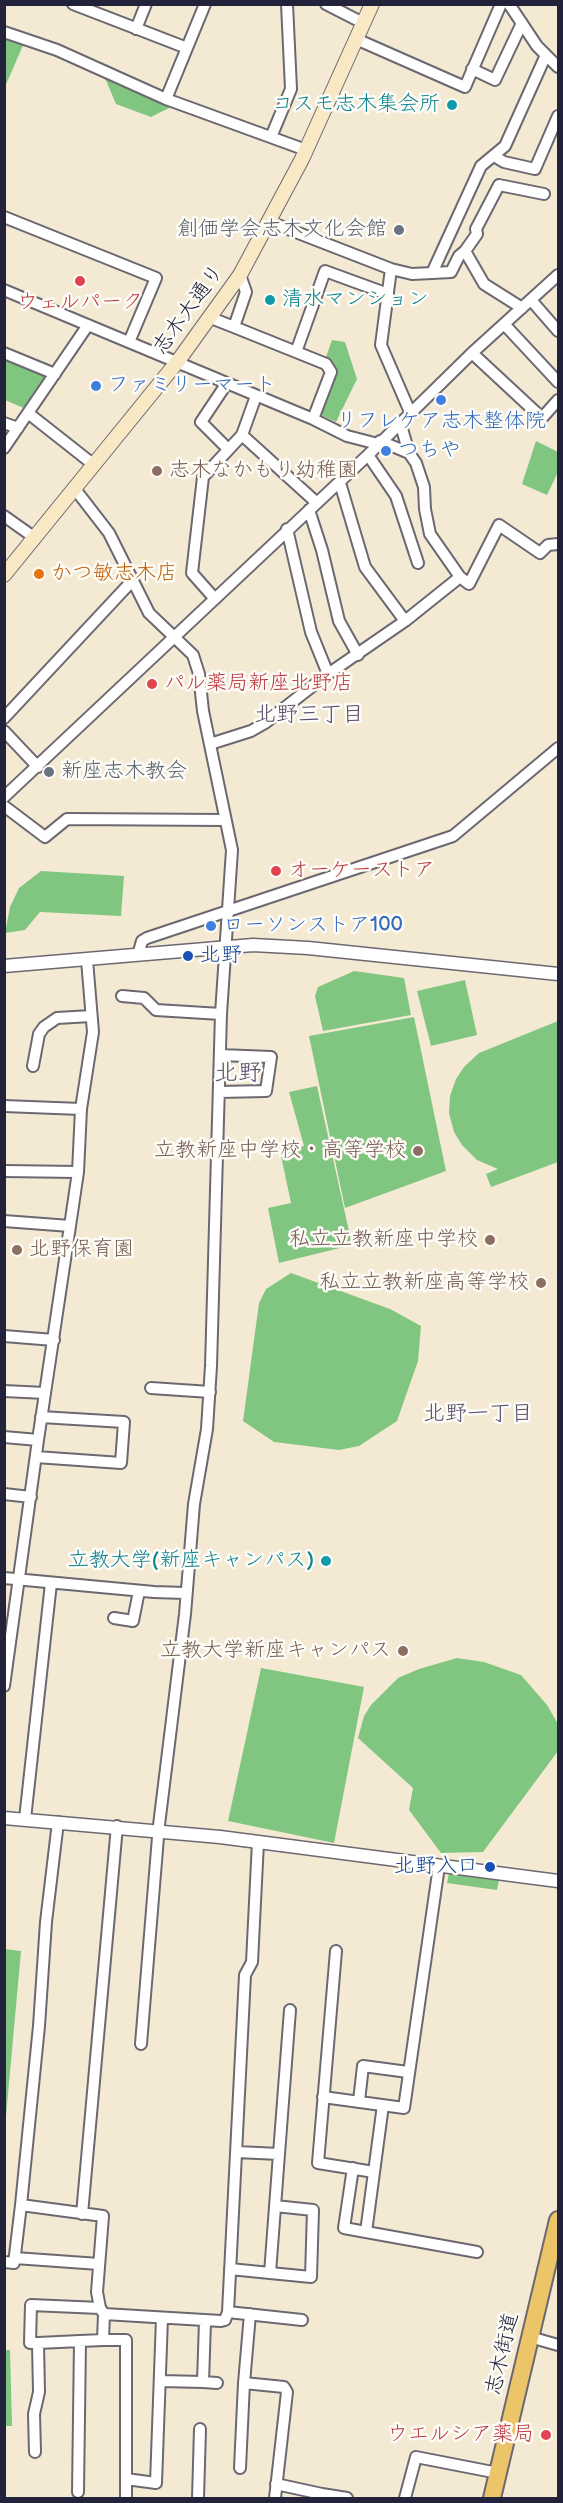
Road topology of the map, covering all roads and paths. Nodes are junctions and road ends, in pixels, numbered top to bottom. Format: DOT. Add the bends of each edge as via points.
graph roads {
  1 [pos="73,4"];
  2 [pos="146,4"];
  3 [pos="205,4"];
  4 [pos="287,4"];
  5 [pos="326,4"];
  6 [pos="372,4"];
  7 [pos="501,4"];
  8 [pos="509,4"];
  9 [pos="87,7"];
  10 [pos="363,23"];
  11 [pos="522,23"];
  12 [pos="136,29"];
  13 [pos="4,32"];
  14 [pos="356,39"];
  15 [pos="187,48"];
  16 [pos="546,55"];
  17 [pos="558,67"];
  18 [pos="472,69"];
  19 [pos="166,99"];
  20 [pos="558,116"];
  21 [pos="271,137"];
  22 [pos="306,150"];
  23 [pos="494,156"];
  24 [pos="544,194"];
  25 [pos="4,217"];
  26 [pos="270,222"];
  27 [pos="465,251"];
  28 [pos="391,269"];
  29 [pos="432,273"];
  30 [pos="240,275"];
  31 [pos="558,275"];
  32 [pos="4,290"];
  33 [pos="388,294"];
  34 [pos="531,300"];
  35 [pos="522,308"];
  36 [pos="210,318"];
  37 [pos="504,324"];
  38 [pos="88,325"];
  39 [pos="234,327"];
  40 [pos="558,331"];
  41 [pos="129,342"];
  42 [pos="296,352"];
  43 [pos="4,353"];
  44 [pos="472,353"];
  45 [pos="178,361"];
  46 [pos="55,374"];
  47 [pos="558,382"];
  48 [pos="227,383"];
  49 [pos="256,396"];
  50 [pos="558,400"];
  51 [pos="410,412"];
  52 [pos="28,414"];
  53 [pos="313,418"];
  54 [pos="400,422"];
  55 [pos="4,423"];
  56 [pos="18,428"];
  57 [pos="242,435"];
  58 [pos="379,442"];
  59 [pos="4,448"];
  60 [pos="228,449"];
  61 [pos="409,453"];
  62 [pos="369,455"];
  63 [pos="94,465"];
  64 [pos="340,483"];
  65 [pos="75,489"];
  66 [pos="313,507"];
  67 [pos="4,516"];
  68 [pos="287,529"];
  69 [pos="35,538"];
  70 [pos="558,544"];
  71 [pos="418,563"];
  72 [pos="4,575"];
  73 [pos="460,577"];
  74 [pos="132,581"];
  75 [pos="215,599"];
  76 [pos="405,621"];
  77 [pos="175,637"];
  78 [pos="358,655"];
  79 [pos="328,674"];
  80 [pos="4,718"];
  81 [pos="4,731"];
  82 [pos="210,744"];
  83 [pos="558,748"];
  84 [pos="38,766"];
  85 [pos="4,797"];
  86 [pos="4,806"];
  87 [pos="225,820"];
  88 [pos="229,911"];
  89 [pos="226,946"];
  90 [pos="138,955"];
  91 [pos="87,960"];
  92 [pos="4,966"];
  93 [pos="558,974"];
  94 [pos="122,996"];
  95 [pos="220,1014"];
  96 [pos="91,1016"];
  97 [pos="220,1054"];
  98 [pos="33,1066"];
  99 [pos="219,1092"];
  100 [pos="4,1106"];
  101 [pos="81,1109"];
  102 [pos="4,1171"];
  103 [pos="78,1172"];
  104 [pos="4,1221"];
  105 [pos="70,1226"];
  106 [pos="4,1336"];
  107 [pos="54,1340"];
  108 [pos="151,1388"];
  109 [pos="4,1390"];
  110 [pos="210,1392"];
  111 [pos="45,1393"];
  112 [pos="41,1417"];
  113 [pos="4,1437"];
  114 [pos="38,1440"];
  115 [pos="36,1457"];
  116 [pos="4,1494"];
  117 [pos="32,1497"];
  118 [pos="4,1578"];
  119 [pos="20,1580"];
  120 [pos="51,1583"];
  121 [pos="139,1591"];
  122 [pos="186,1593"];
  123 [pos="114,1618"];
  124 [pos="4,1686"];
  125 [pos="4,1818"];
  126 [pos="25,1819"];
  127 [pos="58,1822"];
  128 [pos="117,1826"];
  129 [pos="160,1830"];
  130 [pos="258,1842"];
  131 [pos="439,1866"];
  132 [pos="558,1881"];
  133 [pos="336,1951"];
  134 [pos="290,2010"];
  135 [pos="141,2044"];
  136 [pos="408,2072"];
  137 [pos="324,2097"];
  138 [pos="359,2101"];
  139 [pos="383,2105"];
  140 [pos="237,2152"];
  141 [pos="279,2154"];
  142 [pos="353,2168"];
  143 [pos="374,2172"];
  144 [pos="21,2205"];
  145 [pos="275,2206"];
  146 [pos="82,2214"];
  147 [pos="558,2220"];
  148 [pos="366,2232"];
  149 [pos="477,2252"];
  150 [pos="10,2260"];
  151 [pos="99,2264"];
  152 [pos="230,2269"];
  153 [pos="270,2273"];
  154 [pos="102,2311"];
  155 [pos="228,2312"];
  156 [pos="250,2314"];
  157 [pos="162,2318"];
  158 [pos="302,2320"];
  159 [pos="205,2321"];
  160 [pos="530,2337"];
  161 [pos="103,2340"];
  162 [pos="80,2342"];
  163 [pos="38,2343"];
  164 [pos="558,2345"];
  165 [pos="161,2381"];
  166 [pos="203,2382"];
  167 [pos="217,2383"];
  168 [pos="244,2383"];
  169 [pos="200,2429"];
  170 [pos="35,2452"];
  171 [pos="240,2468"];
  172 [pos="498,2473"];
  173 [pos="126,2479"];
  174 [pos="276,2484"];
  175 [pos="78,2492"];
  176 [pos="322,2496"];
  177 [pos="126,2499"];
  178 [pos="198,2499"];
  179 [pos="275,2499"];
  180 [pos="347,2499"];
  181 [pos="405,2499"];
  182 [pos="492,2499"];
  1 -- 9 [label="street"];
  2 -- 12 [label="street"];
  3 -- 15 [label="street"];
  4 -- 21 [label="street" via="291,89"];
  5 -- 10 [label="street"];
  6 -- 10 [label="main road, 志木大通り"];
  7 -- 18 [label="street"];
  8 -- 11 [label="street"];
  9 -- 12 [label="street"];
  10 -- 14 [label="main road, 志木大通り"];
  11 -- 16 [label="street"];
  11 -- 18 [label="street" via="495,80"];
  12 -- 15 [label="street"];
  13 -- 19 [label="street" via="57,50"];
  14 -- 18 [label="street" via="465,87"];
  14 -- 22 [label="main road, 志木大通り"];
  15 -- 19 [label="street"];
  16 -- 17 [label="street"];
  16 -- 23 [label="street" via="505,146"];
  19 -- 21 [label="street"];
  20 -- 23 [label="street" via="535,169"];
  21 -- 22 [label="street"];
  22 -- 26 [label="main road, 志木大通り"];
  23 -- 29 [label="street" via="481,166"];
  24 -- 27 [label="street" via="499,185"];
  25 -- 41 [label="street" via="156,278"];
  26 -- 28 [label="street"];
  26 -- 30 [label="main road, 志木大通り"];
  27 -- 29 [label="street" via="451,272"];
  27 -- 35 [label="street" via="484,284"];
  28 -- 29 [label="street"];
  28 -- 33 [label="street"];
  30 -- 36 [label="main road, 志木大通り"];
  30 -- 39 [label="street" via="246,292"];
  31 -- 34 [label="street"];
  32 -- 38 [label="street"];
  33 -- 42 [label="street" via="325,271"];
  33 -- 51 [label="street" via="381,345"];
  34 -- 35 [label="street"];
  34 -- 40 [label="street"];
  35 -- 37 [label="street"];
  36 -- 39 [label="street"];
  36 -- 45 [label="main road, 志木大通り"];
  37 -- 44 [label="street"];
  37 -- 47 [label="street"];
  38 -- 41 [label="street"];
  38 -- 46 [label="street"];
  39 -- 42 [label="street"];
  41 -- 45 [label="street"];
  42 -- 53 [label="street" via="327,364 331,372"];
  43 -- 46 [label="street"];
  44 -- 50 [label="street" via="542,418"];
  44 -- 51 [label="street"];
  45 -- 48 [label="street"];
  45 -- 63 [label="main road, 志木大通り"];
  46 -- 52 [label="street"];
  48 -- 49 [label="street"];
  48 -- 60 [label="street" via="201,423"];
  49 -- 53 [label="street"];
  49 -- 57 [label="street"];
  51 -- 54 [label="street"];
  52 -- 56 [label="street"];
  52 -- 63 [label="street"];
  53 -- 58 [label="street" via="347,436"];
  54 -- 58 [label="street"];
  54 -- 61 [label="street"];
  55 -- 56 [label="street"];
  56 -- 59 [label="street"];
  57 -- 60 [label="street"];
  57 -- 66 [label="street"];
  58 -- 61 [label="street"];
  58 -- 62 [label="street"];
  60 -- 75 [label="street" via="203,477 192,573"];
  61 -- 73 [label="street" via="424,487 430,534"];
  62 -- 64 [label="street"];
  62 -- 71 [label="street" via="396,496"];
  63 -- 65 [label="main road, 志木大通り"];
  64 -- 66 [label="street"];
  64 -- 76 [label="street" via="365,567"];
  65 -- 69 [label="main road, 志木大通り"];
  65 -- 74 [label="street" via="109,533"];
  66 -- 68 [label="street"];
  66 -- 78 [label="street" via="339,621"];
  67 -- 69 [label="street"];
  68 -- 75 [label="street"];
  68 -- 79 [label="street" via="311,633"];
  69 -- 72 [label="main road, 志木大通り"];
  70 -- 73 [label="street" via="548,545 540,553 499,525 469,584"];
  73 -- 76 [label="street"];
  74 -- 77 [label="street" via="148,613"];
  74 -- 80 [label="street"];
  75 -- 77 [label="street"];
  76 -- 78 [label="street"];
  77 -- 82 [label="street" via="193,656 199,674"];
  77 -- 84 [label="street"];
  78 -- 79 [label="street"];
  79 -- 82 [label="street" via="266,723"];
  81 -- 84 [label="street"];
  82 -- 87 [label="street"];
  83 -- 88 [label="street" via="453,836"];
  84 -- 85 [label="street"];
  86 -- 87 [label="street" via="45,837 67,819"];
  87 -- 88 [label="street" via="232,850"];
  88 -- 89 [label="street"];
  88 -- 90 [label="street" via="147,938 142,941"];
  89 -- 90 [label="street"];
  89 -- 93 [label="street" via="308,948"];
  89 -- 95 [label="street"];
  90 -- 91 [label="street"];
  91 -- 92 [label="street"];
  91 -- 96 [label="street"];
  94 -- 95 [label="street" via="144,998 156,1010"];
  95 -- 97 [label="street"];
  96 -- 98 [label="street" via="57,1018 44,1027"];
  96 -- 101 [label="street" via="93,1032"];
  97 -- 99 [label="street"];
  97 -- 99 [label="street" via="271,1057 266,1091"];
  99 -- 110 [label="street"];
  100 -- 101 [label="street"];
  101 -- 103 [label="street"];
  102 -- 103 [label="street"];
  103 -- 105 [label="street"];
  104 -- 105 [label="street"];
  105 -- 107 [label="street"];
  106 -- 107 [label="street"];
  107 -- 111 [label="street"];
  108 -- 110 [label="street"];
  109 -- 111 [label="street"];
  110 -- 122 [label="street"];
  111 -- 112 [label="street"];
  112 -- 114 [label="street"];
  112 -- 115 [label="street" via="124,1422 121,1462"];
  113 -- 114 [label="street"];
  114 -- 115 [label="street"];
  115 -- 117 [label="street"];
  116 -- 117 [label="street"];
  117 -- 119 [label="street"];
  118 -- 119 [label="street"];
  119 -- 120 [label="street"];
  119 -- 124 [label="street"];
  120 -- 121 [label="street"];
  120 -- 126 [label="street"];
  121 -- 122 [label="street"];
  121 -- 123 [label="street" via="133,1621"];
  122 -- 129 [label="street"];
  125 -- 126 [label="street"];
  126 -- 127 [label="street"];
  127 -- 128 [label="street"];
  127 -- 144 [label="street"];
  128 -- 129 [label="street"];
  128 -- 146 [label="street"];
  129 -- 130 [label="street"];
  129 -- 135 [label="street"];
  130 -- 131 [label="street"];
  130 -- 140 [label="street" via="252,1962 245,1975"];
  131 -- 132 [label="street"];
  131 -- 136 [label="street"];
  133 -- 137 [label="street"];
  134 -- 141 [label="street"];
  136 -- 138 [label="street" via="363,2066"];
  136 -- 139 [label="street" via="404,2108"];
  137 -- 138 [label="street"];
  137 -- 142 [label="street" via="318,2163"];
  138 -- 139 [label="street"];
  139 -- 143 [label="street"];
  140 -- 141 [label="street"];
  140 -- 152 [label="street"];
  141 -- 145 [label="street"];
  142 -- 143 [label="street"];
  142 -- 148 [label="street" via="344,2228"];
  143 -- 148 [label="street"];
  144 -- 146 [label="street"];
  144 -- 150 [label="street"];
  145 -- 153 [label="street"];
  145 -- 153 [label="street" via="313,2210 311,2277"];
  146 -- 151 [label="street" via="103,2216"];
  147 -- 160 [label="main road, 志木街道"];
  148 -- 149 [label="street"];
  150 -- 151 [label="street"];
  151 -- 154 [label="street" via="97,2292"];
  152 -- 153 [label="street"];
  152 -- 155 [label="street"];
  154 -- 157 [label="street"];
  154 -- 161 [label="street"];
  154 -- 163 [label="street" via="32,2305 30,2343"];
  155 -- 156 [label="street"];
  155 -- 159 [label="street" via="225,2320"];
  156 -- 158 [label="street"];
  156 -- 168 [label="street"];
  157 -- 159 [label="street"];
  157 -- 165 [label="street"];
  159 -- 166 [label="street"];
  160 -- 164 [label="street"];
  160 -- 172 [label="main road, 志木街道"];
  161 -- 162 [label="street"];
  161 -- 173 [label="street" via="126,2340"];
  162 -- 163 [label="street"];
  162 -- 175 [label="street"];
  163 -- 170 [label="street"];
  165 -- 166 [label="street"];
  165 -- 173 [label="street" via="156,2483"];
  166 -- 167 [label="street"];
  168 -- 171 [label="street"];
  168 -- 174 [label="street" via="284,2387 287,2392"];
  169 -- 178 [label="street"];
  172 -- 181 [label="street" via="416,2457"];
  172 -- 182 [label="main road, 志木街道"];
  173 -- 177 [label="street"];
  174 -- 176 [label="street"];
  174 -- 179 [label="street"];
  176 -- 180 [label="street"];
}
